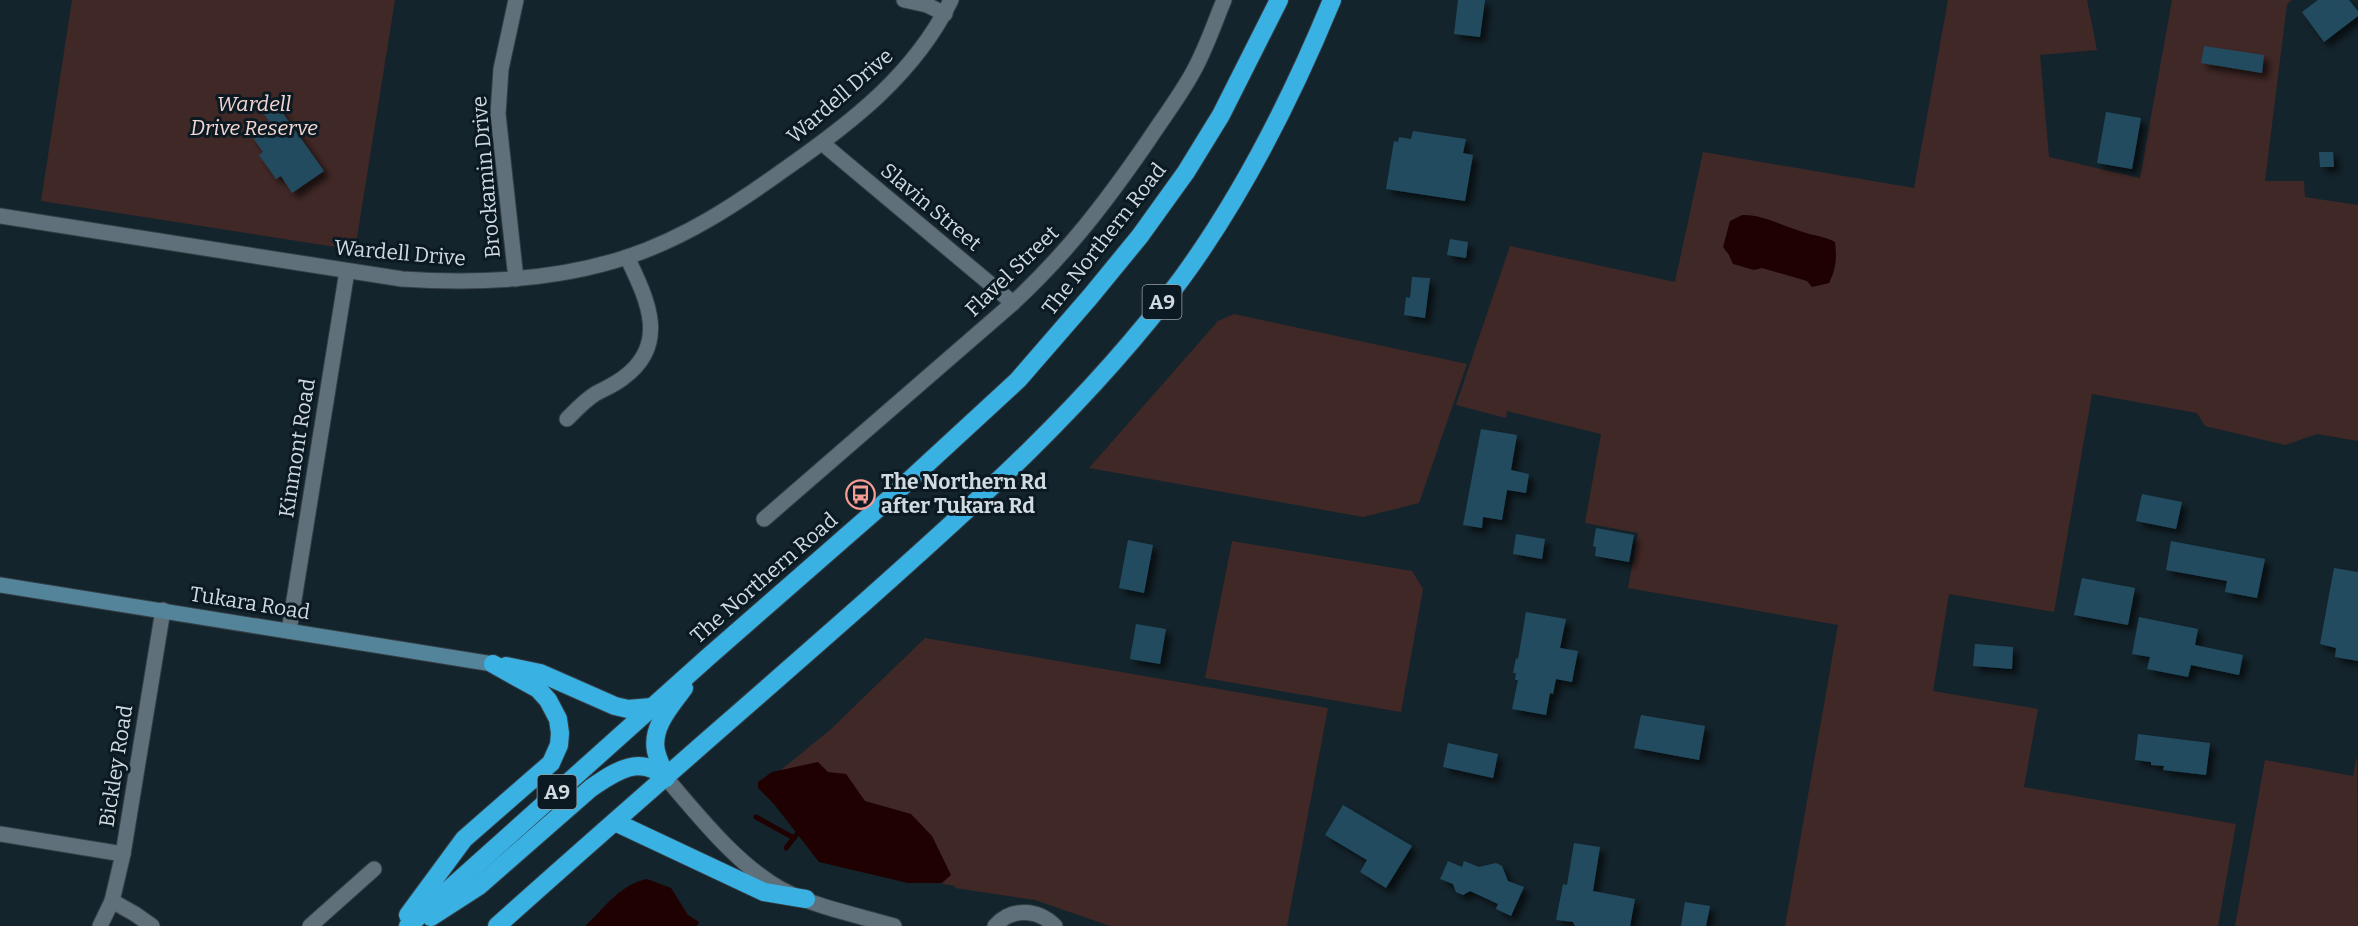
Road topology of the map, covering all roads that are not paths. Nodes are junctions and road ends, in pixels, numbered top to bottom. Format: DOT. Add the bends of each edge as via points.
graph roads {
  1 [pos="516,0"];
  2 [pos="904,0"];
  3 [pos="1224,0"];
  4 [pos="1279,0"];
  5 [pos="1332,0"];
  6 [pos="948,7"];
  7 [pos="822,143"];
  8 [pos="0,216"];
  9 [pos="627,257"];
  10 [pos="347,271"];
  11 [pos="516,279"];
  12 [pos="1013,303"];
  13 [pos="567,419"];
  14 [pos="764,519"];
  15 [pos="0,585"];
  16 [pos="163,610"];
  17 [pos="290,631"];
  18 [pos="707,658"];
  19 [pos="492,664"];
  20 [pos="652,707"];
  21 [pos="666,778"];
  22 [pos="615,822"];
  23 [pos="0,834"];
  24 [pos="123,854"];
  25 [pos="374,869"];
  26 [pos="806,899"];
  27 [pos="112,901"];
  28 [pos="995,925"];
  29 [pos="1056,925"];
  30 [pos="100,926"];
  31 [pos="152,926"];
  32 [pos="310,926"];
  33 [pos="400,926"];
  34 [pos="408,926"];
  35 [pos="417,926"];
  36 [pos="496,926"];
  37 [pos="894,926"];
  1 -- 11 [label="street, Brockamin Drive" via="501,69 498,114"];
  2 -- 6 [label="street"];
  3 -- 12 [label="street, Flavel Street" via="1190,78 1117,186 1051,268"];
  4 -- 18 [label="highway, The Northern Road / A9" via="1221,115 1186,172 1140,236 1018,380"];
  5 -- 21 [label="highway, A9" via="1285,105 1241,187 1183,277 1120,356 983,498"];
  6 -- 7 [label="street, Wardell Drive" via="924,47 899,77"];
  7 -- 9 [label="street, Wardell Drive" via="718,216"];
  7 -- 12 [label="street, Slavin Street"];
  8 -- 10 [label="street, Wardell Drive"];
  9 -- 11 [label="street, Wardell Drive"];
  9 -- 13 [label="street" via="650,311 647,347 630,373 587,400"];
  10 -- 11 [label="street, Wardell Drive" via="452,282"];
  10 -- 17 [label="street, Kinmont Road"];
  12 -- 14 [label="street, Flavel Street"];
  15 -- 16 [label="street, Tukara Road"];
  16 -- 17 [label="street, Tukara Road"];
  16 -- 24 [label="street, Bickley Road"];
  17 -- 19 [label="street, Tukara Road"];
  18 -- 20 [label="highway, The Northern Road / A9"];
  18 -- 21 [label="highway" via="661,721 656,751"];
  19 -- 20 [label="highway" via="540,672 615,706"];
  19 -- 33 [label="highway" via="538,689 548,700 558,719 559,745 551,763 464,839"];
  20 -- 34 [label="highway, The Northern Road / A9"];
  21 -- 22 [label="highway, A9"];
  21 -- 26 [label="street" via="749,866 783,890"];
  21 -- 35 [label="highway" via="652,767 620,770 591,788 478,886"];
  22 -- 26 [label="highway" via="764,892"];
  22 -- 36 [label="highway, A9"];
  23 -- 24 [label="street"];
  24 -- 27 [label="street, Bickley Road"];
  25 -- 32 [label="street"];
  26 -- 37 [label="street"];
  27 -- 30 [label="street, Bickley Road"];
  27 -- 31 [label="street"];
  28 -- 29 [label="street" via="1016,913 1027,912"];
}
